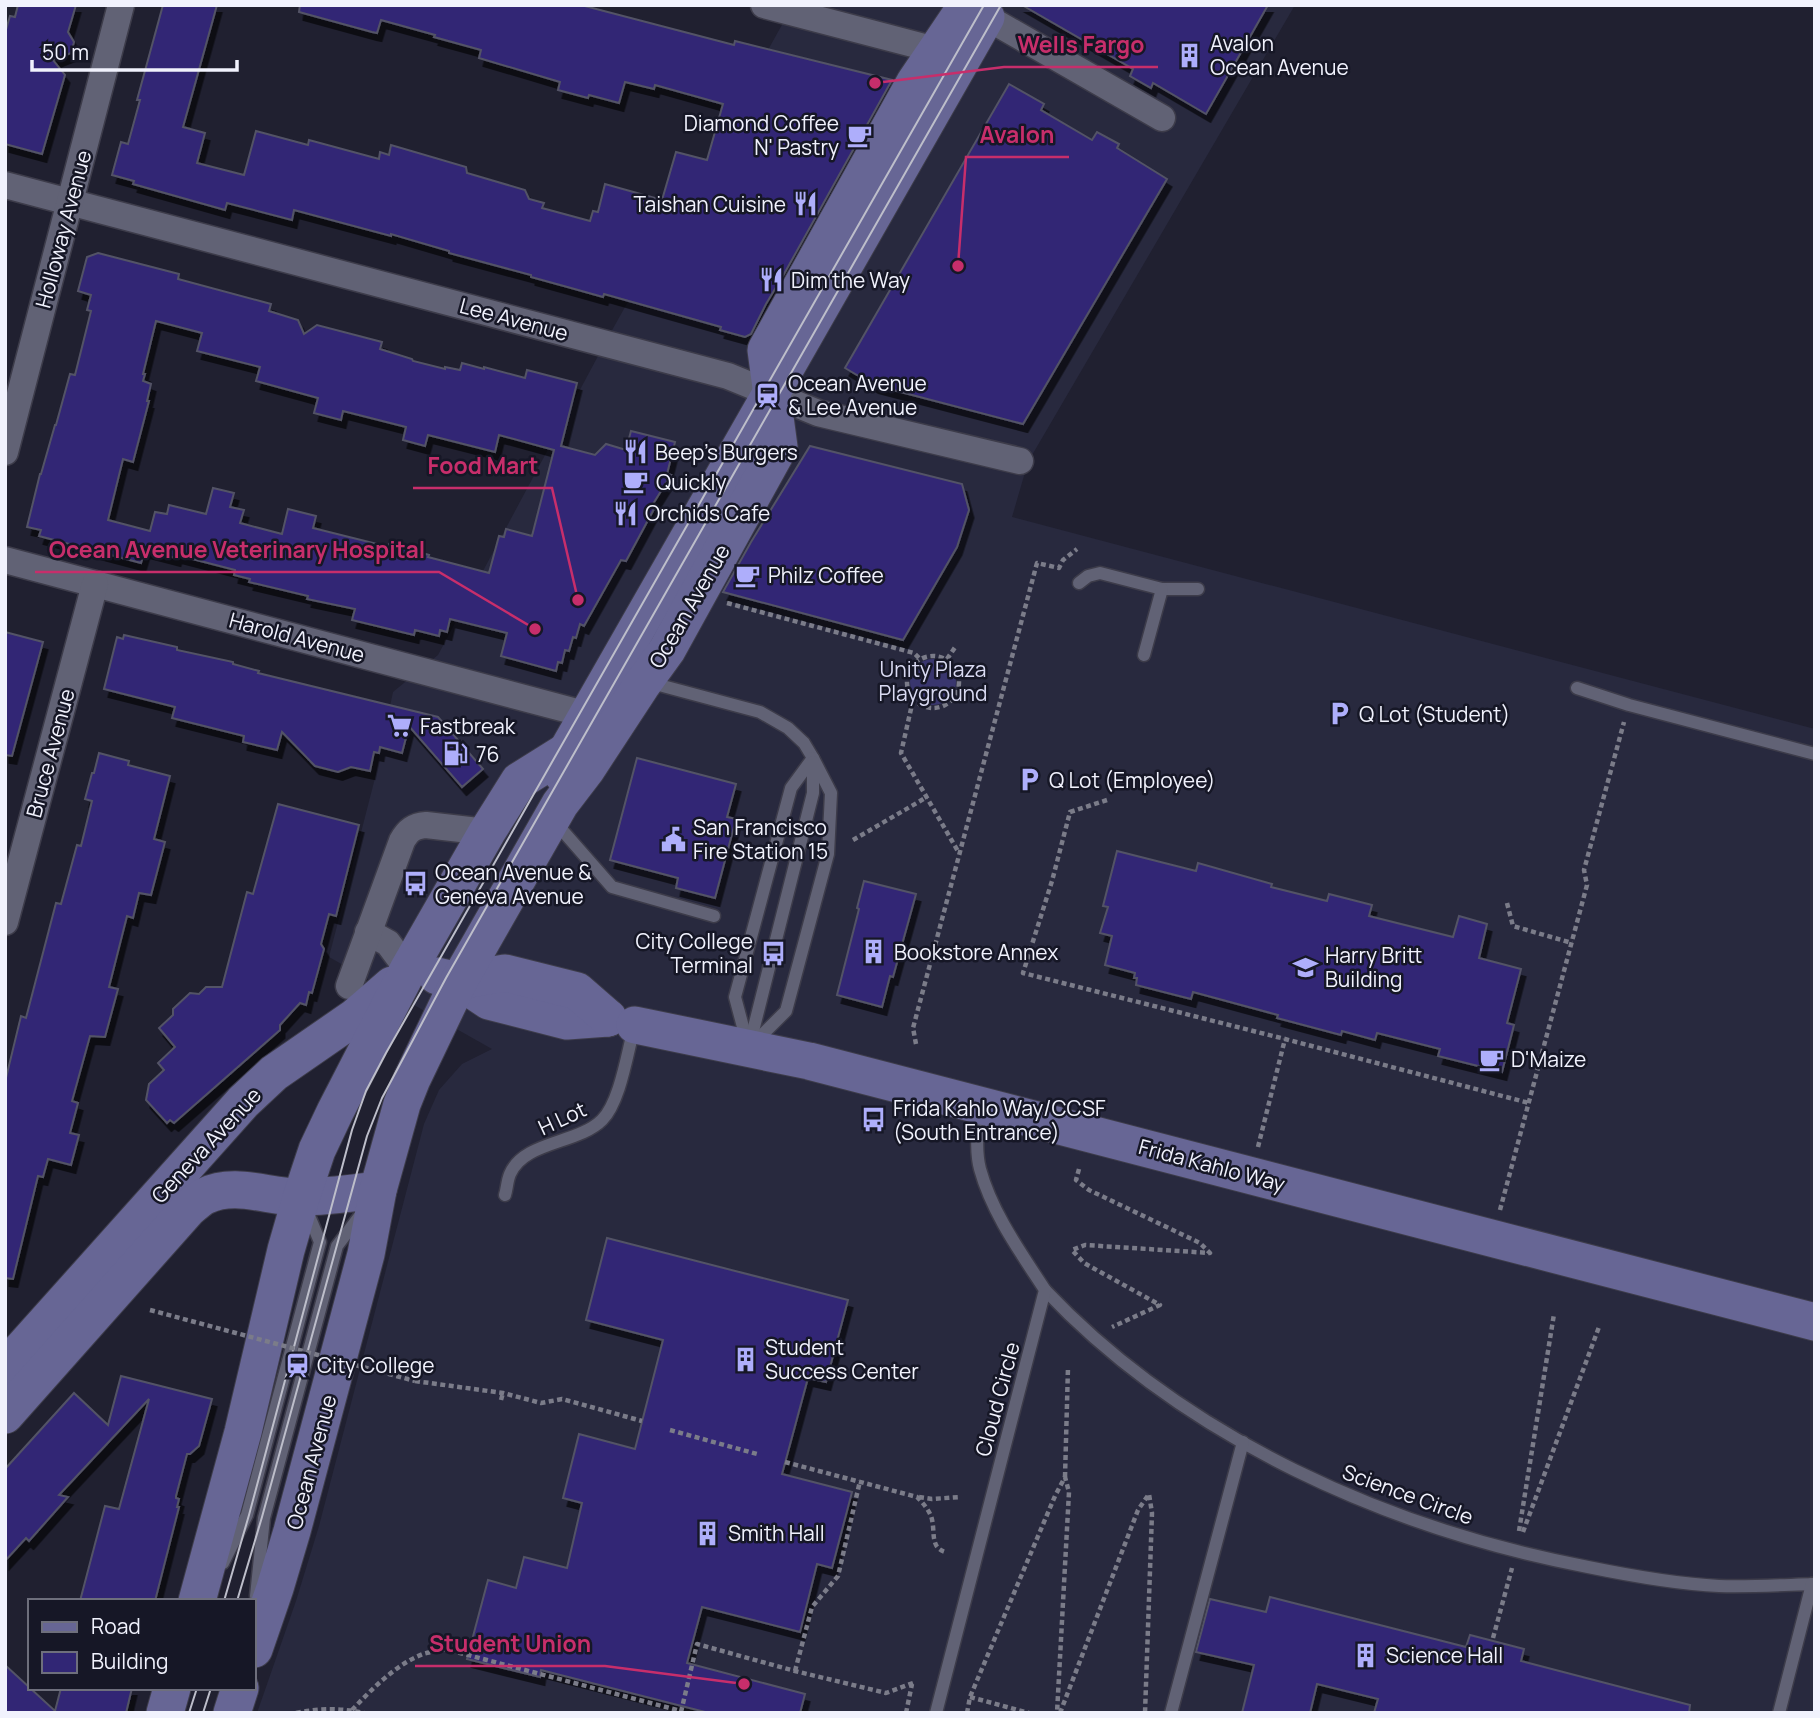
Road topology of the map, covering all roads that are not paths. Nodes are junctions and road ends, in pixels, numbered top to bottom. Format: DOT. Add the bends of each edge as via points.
graph roads {
  1 [pos="121,5"];
  2 [pos="764,5"];
  3 [pos="982,9"];
  4 [pos="829,13"];
  5 [pos="950,54"];
  6 [pos="1162,118"];
  7 [pos="5,185"];
  8 [pos="71,202"];
  9 [pos="770,393"];
  10 [pos="5,452"];
  11 [pos="1020,461"];
  12 [pos="5,560"];
  13 [pos="1079,583"];
  14 [pos="95,584"];
  15 [pos="1161,589"];
  16 [pos="1198,589"];
  17 [pos="1144,655"];
  18 [pos="641,686"];
  19 [pos="1577,688"];
  20 [pos="588,715"];
  21 [pos="566,751"];
  22 [pos="1815,754"];
  23 [pos="813,758"];
  24 [pos="556,811"];
  25 [pos="487,832"];
  26 [pos="714,916"];
  27 [pos="5,922"];
  28 [pos="368,932"];
  29 [pos="435,976"];
  30 [pos="349,986"];
  31 [pos="621,1021"];
  32 [pos="748,1049"];
  33 [pos="979,1105"];
  34 [pos="378,1190"];
  35 [pos="505,1195"];
  36 [pos="301,1198"];
  37 [pos="1045,1290"];
  38 [pos="1815,1322"];
  39 [pos="5,1368"];
  40 [pos="5,1415"];
  41 [pos="1243,1442"];
  42 [pos="1814,1584"];
  43 [pos="198,1599"];
  44 [pos="205,1599"];
  45 [pos="256,1604"];
  46 [pos="256,1643"];
  47 [pos="171,1690"];
  48 [pos="239,1690"];
  49 [pos="165,1713"];
  50 [pos="232,1713"];
  51 [pos="936,1713"];
  52 [pos="1171,1713"];
  53 [pos="1779,1713"];
  1 -- 8 [label="street, Holloway Avenue"];
  2 -- 4 [label="street"];
  3 -- 5 [label="main road, Ocean Avenue"];
  3 -- 6 [label="street"];
  4 -- 5 [label="street"];
  5 -- 9 [label="main road, Ocean Avenue"];
  7 -- 8 [label="street, Lee Avenue"];
  8 -- 9 [label="street, Lee Avenue" via="716,372"];
  8 -- 10 [label="street, Holloway Avenue"];
  9 -- 11 [label="street, Lee Avenue" via="818,412"];
  9 -- 18 [label="main road, Ocean Avenue" via="779,447 667,650"];
  9 -- 20 [label="main road, Ocean Avenue"];
  12 -- 14 [label="street, Harold Avenue"];
  13 -- 15 [label="lane" via="1100,573"];
  14 -- 20 [label="street, Harold Avenue"];
  14 -- 27 [label="street, Bruce Avenue"];
  15 -- 16 [label="lane"];
  15 -- 17 [label="lane"];
  18 -- 23 [label="lane" via="659,685 760,712 788,728"];
  18 -- 24 [label="main road, Ocean Avenue"];
  19 -- 22 [label="lane"];
  20 -- 21 [label="main road, Ocean Avenue"];
  21 -- 24 [label="main road, Ocean Avenue"];
  21 -- 25 [label="main road, Ocean Avenue" via="519,781"];
  23 -- 32 [label="lane" via="814,793"];
  23 -- 32 [label="lane" via="791,788 735,998"];
  23 -- 32 [label="lane" via="831,793 828,854 786,1011"];
  24 -- 26 [label="lane" via="612,887"];
  24 -- 29 [label="main road, Ocean Avenue"];
  25 -- 28 [label="street" via="426,825 407,831"];
  25 -- 29 [label="main road, Ocean Avenue"];
  28 -- 29 [label="street"];
  28 -- 30 [label="street"];
  29 -- 31 [label="main road, Frida Kahlo Way" via="505,973 577,991"];
  29 -- 34 [label="main road, Ocean Avenue" via="444,1011 402,1104"];
  29 -- 36 [label="main road, Ocean Avenue" via="335,1112"];
  29 -- 39 [label="main road, Geneva Avenue" via="355,1017 274,1073"];
  31 -- 32 [label="main road, Frida Kahlo Way"];
  31 -- 35 [label="lane, H Lot" via="614,1105 591,1129 516,1163"];
  32 -- 33 [label="main road, Frida Kahlo Way"];
  33 -- 37 [label="lane" via="979,1168 1002,1220"];
  33 -- 38 [label="main road, Frida Kahlo Way"];
  34 -- 36 [label="main road, Geneva Avenue"];
  34 -- 45 [label="lane, Ocean Avenue" via="337,1246 264,1518"];
  34 -- 46 [label="main road, Ocean Avenue" via="366,1254 292,1531"];
  36 -- 40 [label="main road, Geneva Avenue" via="249,1190 205,1196 188,1209"];
  36 -- 43 [label="main road, Ocean Avenue"];
  36 -- 44 [label="lane" via="320,1242 247,1515"];
  37 -- 41 [label="lane, Science Circle" via="1098,1342 1138,1373"];
  37 -- 51 [label="lane, Cloud Circle"];
  41 -- 42 [label="lane, Science Circle" via="1363,1500 1516,1551 1667,1581 1719,1586"];
  41 -- 52 [label="lane"];
  42 -- 53 [label="lane"];
  47 -- 49 [label="main road"];
  48 -- 50 [label="main road"];
}
